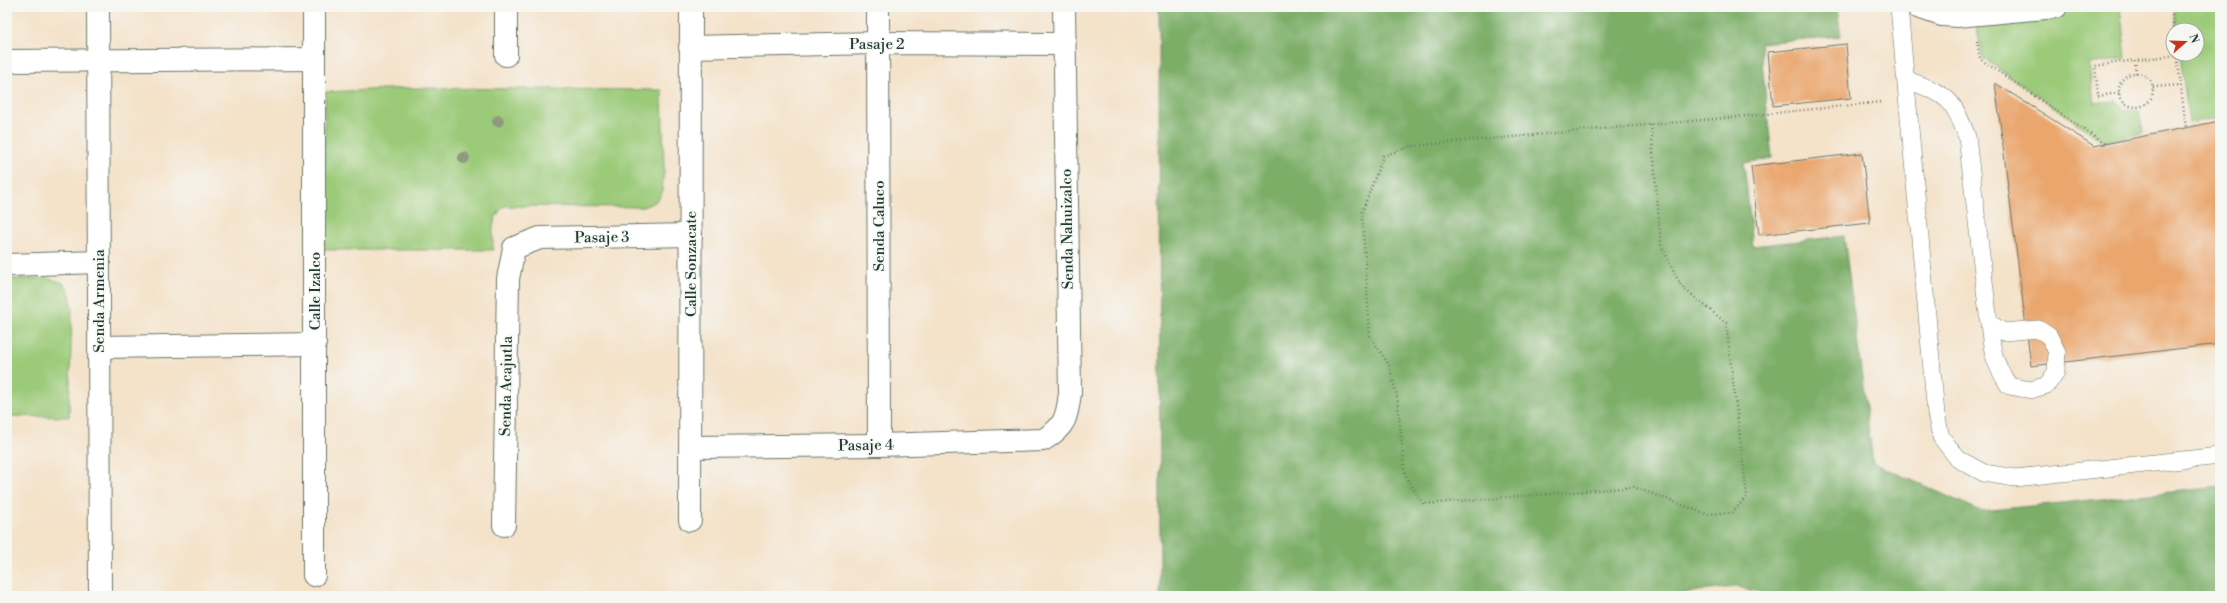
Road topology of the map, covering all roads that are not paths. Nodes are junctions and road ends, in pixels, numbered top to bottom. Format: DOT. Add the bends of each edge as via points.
graph roads {
  1 [pos="98,7"];
  2 [pos="314,7"];
  3 [pos="506,7"];
  4 [pos="690,7"];
  5 [pos="878,7"];
  6 [pos="1064,7"];
  7 [pos="1899,7"];
  8 [pos="1918,7"];
  9 [pos="2056,7"];
  10 [pos="878,43"];
  11 [pos="1064,44"];
  12 [pos="690,46"];
  13 [pos="506,55"];
  14 [pos="314,59"];
  15 [pos="98,60"];
  16 [pos="7,61"];
  17 [pos="1906,79"];
  18 [pos="691,235"];
  19 [pos="514,248"];
  20 [pos="99,262"];
  21 [pos="7,265"];
  22 [pos="1989,323"];
  23 [pos="315,344"];
  24 [pos="99,347"];
  25 [pos="1043,440"];
  26 [pos="879,445"];
  27 [pos="690,446"];
  28 [pos="2220,456"];
  29 [pos="690,520"];
  30 [pos="504,525"];
  31 [pos="314,575"];
  32 [pos="100,596"];
  1 -- 15 [label="street, Senda Armenia"];
  2 -- 14 [label="street, Calle Izalco"];
  3 -- 13 [label="street"];
  4 -- 12 [label="street, Calle Sonzacate"];
  5 -- 10 [label="street, Senda Caluco"];
  6 -- 11 [label="street, Senda Nahuizalco"];
  7 -- 17 [label="lane"];
  8 -- 9 [label="street" via="1942,15 1971,15"];
  10 -- 11 [label="street, Pasaje 2"];
  10 -- 12 [label="street, Pasaje 2"];
  10 -- 26 [label="street, Senda Caluco"];
  11 -- 25 [label="street, Senda Nahuizalco" via="1070,393 1067,415 1058,431"];
  12 -- 18 [label="street, Calle Sonzacate"];
  14 -- 15 [label="street"];
  14 -- 23 [label="street, Calle Izalco"];
  15 -- 16 [label="street"];
  15 -- 20 [label="street, Senda Armenia"];
  17 -- 22 [label="lane" via="1943,94 1958,111 1967,137"];
  17 -- 28 [label="lane" via="1936,414 1941,437 1958,459 1984,474 2015,478"];
  18 -- 19 [label="street, Pasaje 3" via="540,238"];
  18 -- 27 [label="street, Calle Sonzacate"];
  19 -- 30 [label="street, Senda Acajutla" via="508,279"];
  20 -- 21 [label="street"];
  20 -- 24 [label="street, Senda Armenia"];
  22 -- 22 [label="lane" via="1997,367 2009,386 2031,390 2048,385 2056,372 2058,352 2049,336 2038,329 2004,332"];
  23 -- 24 [label="street"];
  23 -- 31 [label="street, Calle Izalco"];
  24 -- 32 [label="street, Senda Armenia"];
  25 -- 26 [label="street, Pasaje 4"];
  26 -- 27 [label="street, Pasaje 4"];
  27 -- 29 [label="street, Calle Sonzacate"];
}
